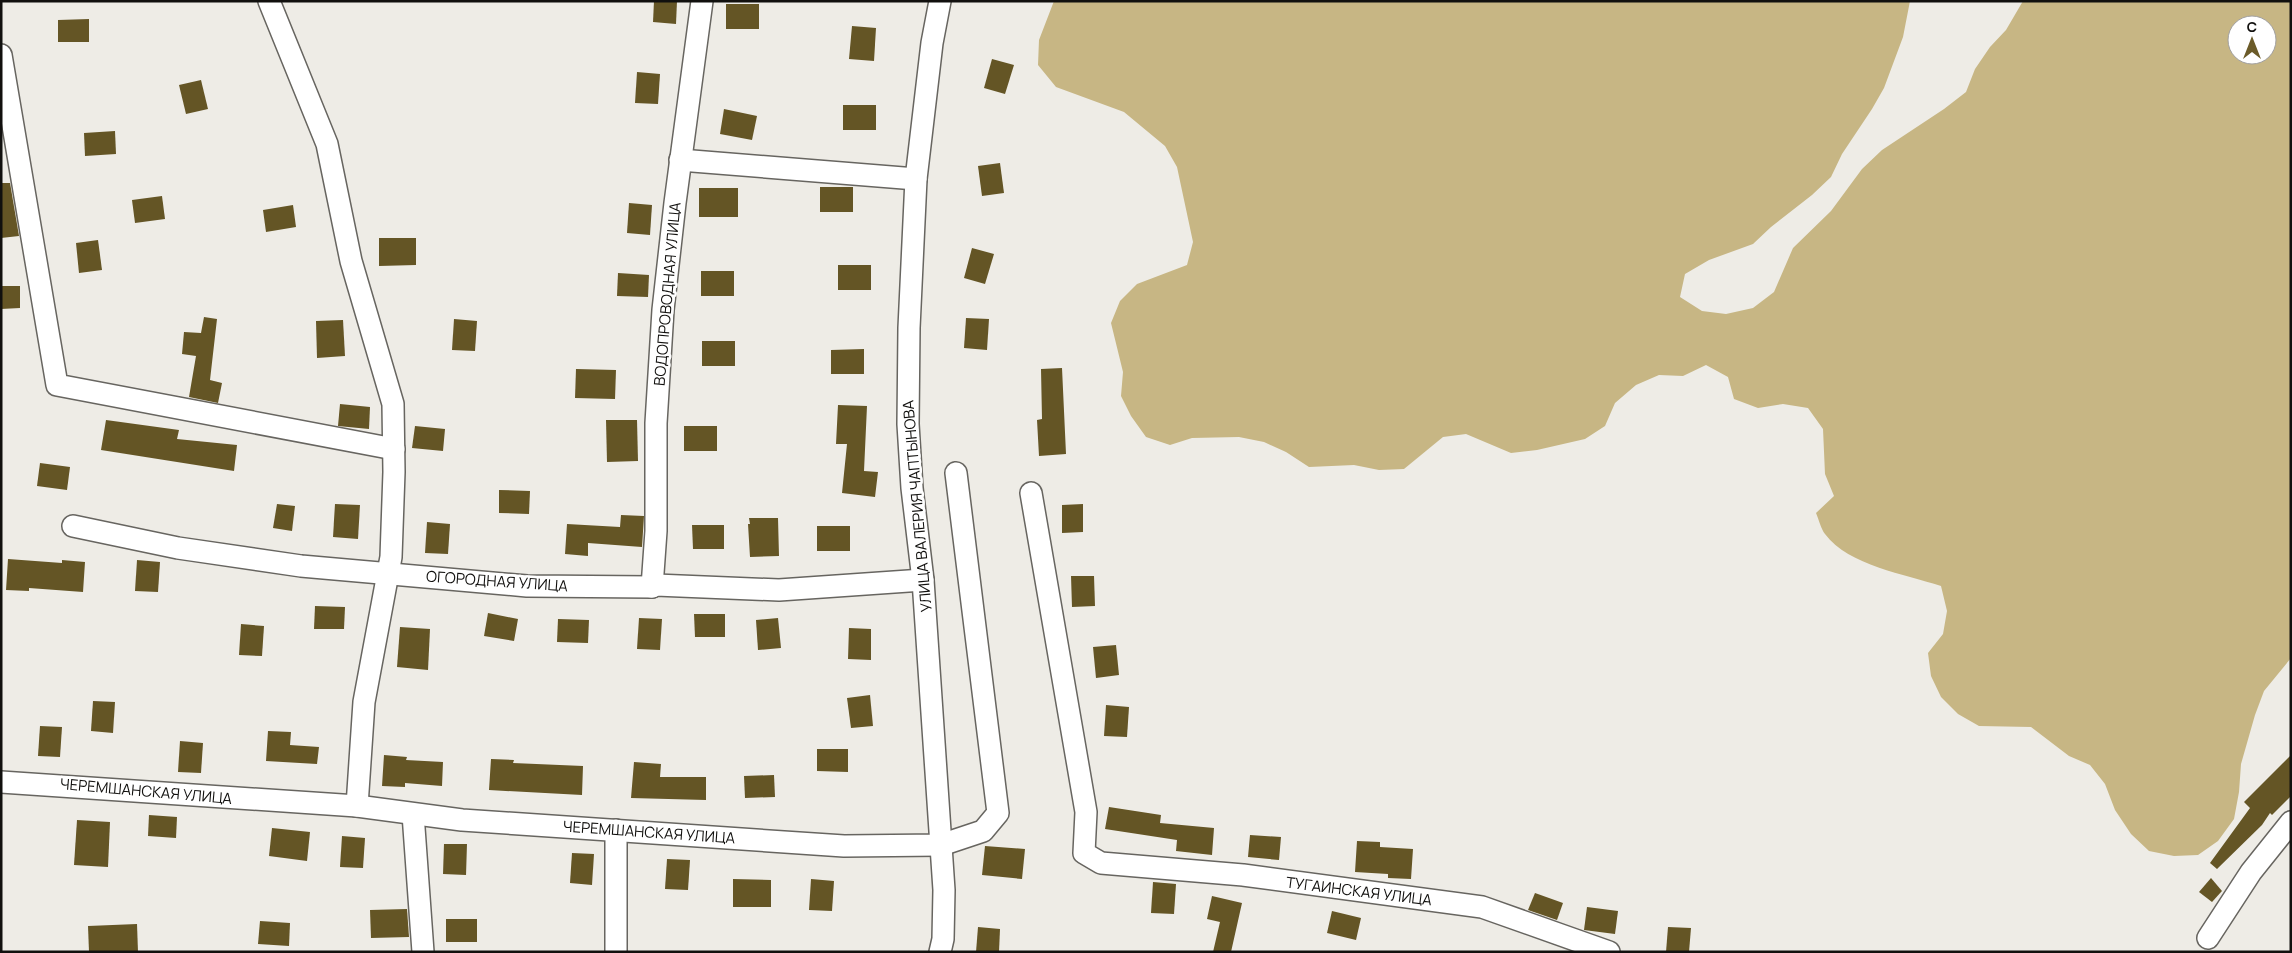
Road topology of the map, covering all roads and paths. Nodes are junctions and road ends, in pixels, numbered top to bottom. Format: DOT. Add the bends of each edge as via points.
graph roads {
  1 [pos="269,1"];
  2 [pos="702,1"];
  3 [pos="940,1"];
  4 [pos="1,56"];
  5 [pos="680,160"];
  6 [pos="916,180"];
  7 [pos="394,449"];
  8 [pos="956,474"];
  9 [pos="1031,493"];
  10 [pos="73,526"];
  11 [pos="388,574"];
  12 [pos="923,580"];
  13 [pos="652,588"];
  14 [pos="1,782"];
  15 [pos="357,806"];
  16 [pos="413,814"];
  17 [pos="2291,822"];
  18 [pos="616,830"];
  19 [pos="941,845"];
  20 [pos="2208,938"];
  21 [pos="423,952"];
  22 [pos="616,952"];
  23 [pos="940,952"];
  24 [pos="1610,952"];
  1 -- 7 [label="street" via="327,144 351,262 393,404"];
  2 -- 5 [label="street, ВОДОПРОВОДНАЯ УЛИЦА"];
  3 -- 6 [label="street, УЛИЦА ВАЛЕРИЯ ЧАПТЫНОВА"];
  4 -- 7 [label="street" via="57,385"];
  5 -- 6 [label="street"];
  5 -- 13 [label="street, ВОДОПРОВОДНАЯ УЛИЦА" via="662,320"];
  6 -- 12 [label="street, УЛИЦА ВАЛЕРИЯ ЧАПТЫНОВА" via="908,424"];
  7 -- 11 [label="street"];
  8 -- 19 [label="street, ЧЕРЕМШАНСКАЯ УЛИЦА" via="998,813 984,832"];
  9 -- 24 [label="street, ТУГАИНСКАЯ УЛИЦА" via="1086,812 1084,854 1101,863 1243,876 1482,907"];
  10 -- 11 [label="street, ОГОРОДНАЯ УЛИЦА" via="178,548 302,566"];
  11 -- 13 [label="street, ОГОРОДНАЯ УЛИЦА" via="527,586"];
  11 -- 15 [label="street" via="364,702"];
  12 -- 13 [label="street, ОГОРОДНАЯ УЛИЦА" via="779,590 656,585"];
  12 -- 19 [label="street, УЛИЦА ВАЛЕРИЯ ЧАПТЫНОВА"];
  14 -- 15 [label="street, ЧЕРЕМШАНСКАЯ УЛИЦА"];
  15 -- 16 [label="street, ЧЕРЕМШАНСКАЯ УЛИЦА"];
  16 -- 18 [label="street, ЧЕРЕМШАНСКАЯ УЛИЦА"];
  16 -- 21 [label="street"];
  17 -- 20 [label="street" via="2251,872"];
  18 -- 19 [label="street, ЧЕРЕМШАНСКАЯ УЛИЦА" via="844,846"];
  18 -- 22 [label="street"];
  19 -- 23 [label="street, УЛИЦА ВАЛЕРИЯ ЧАПТЫНОВА" via="944,890"];
}
